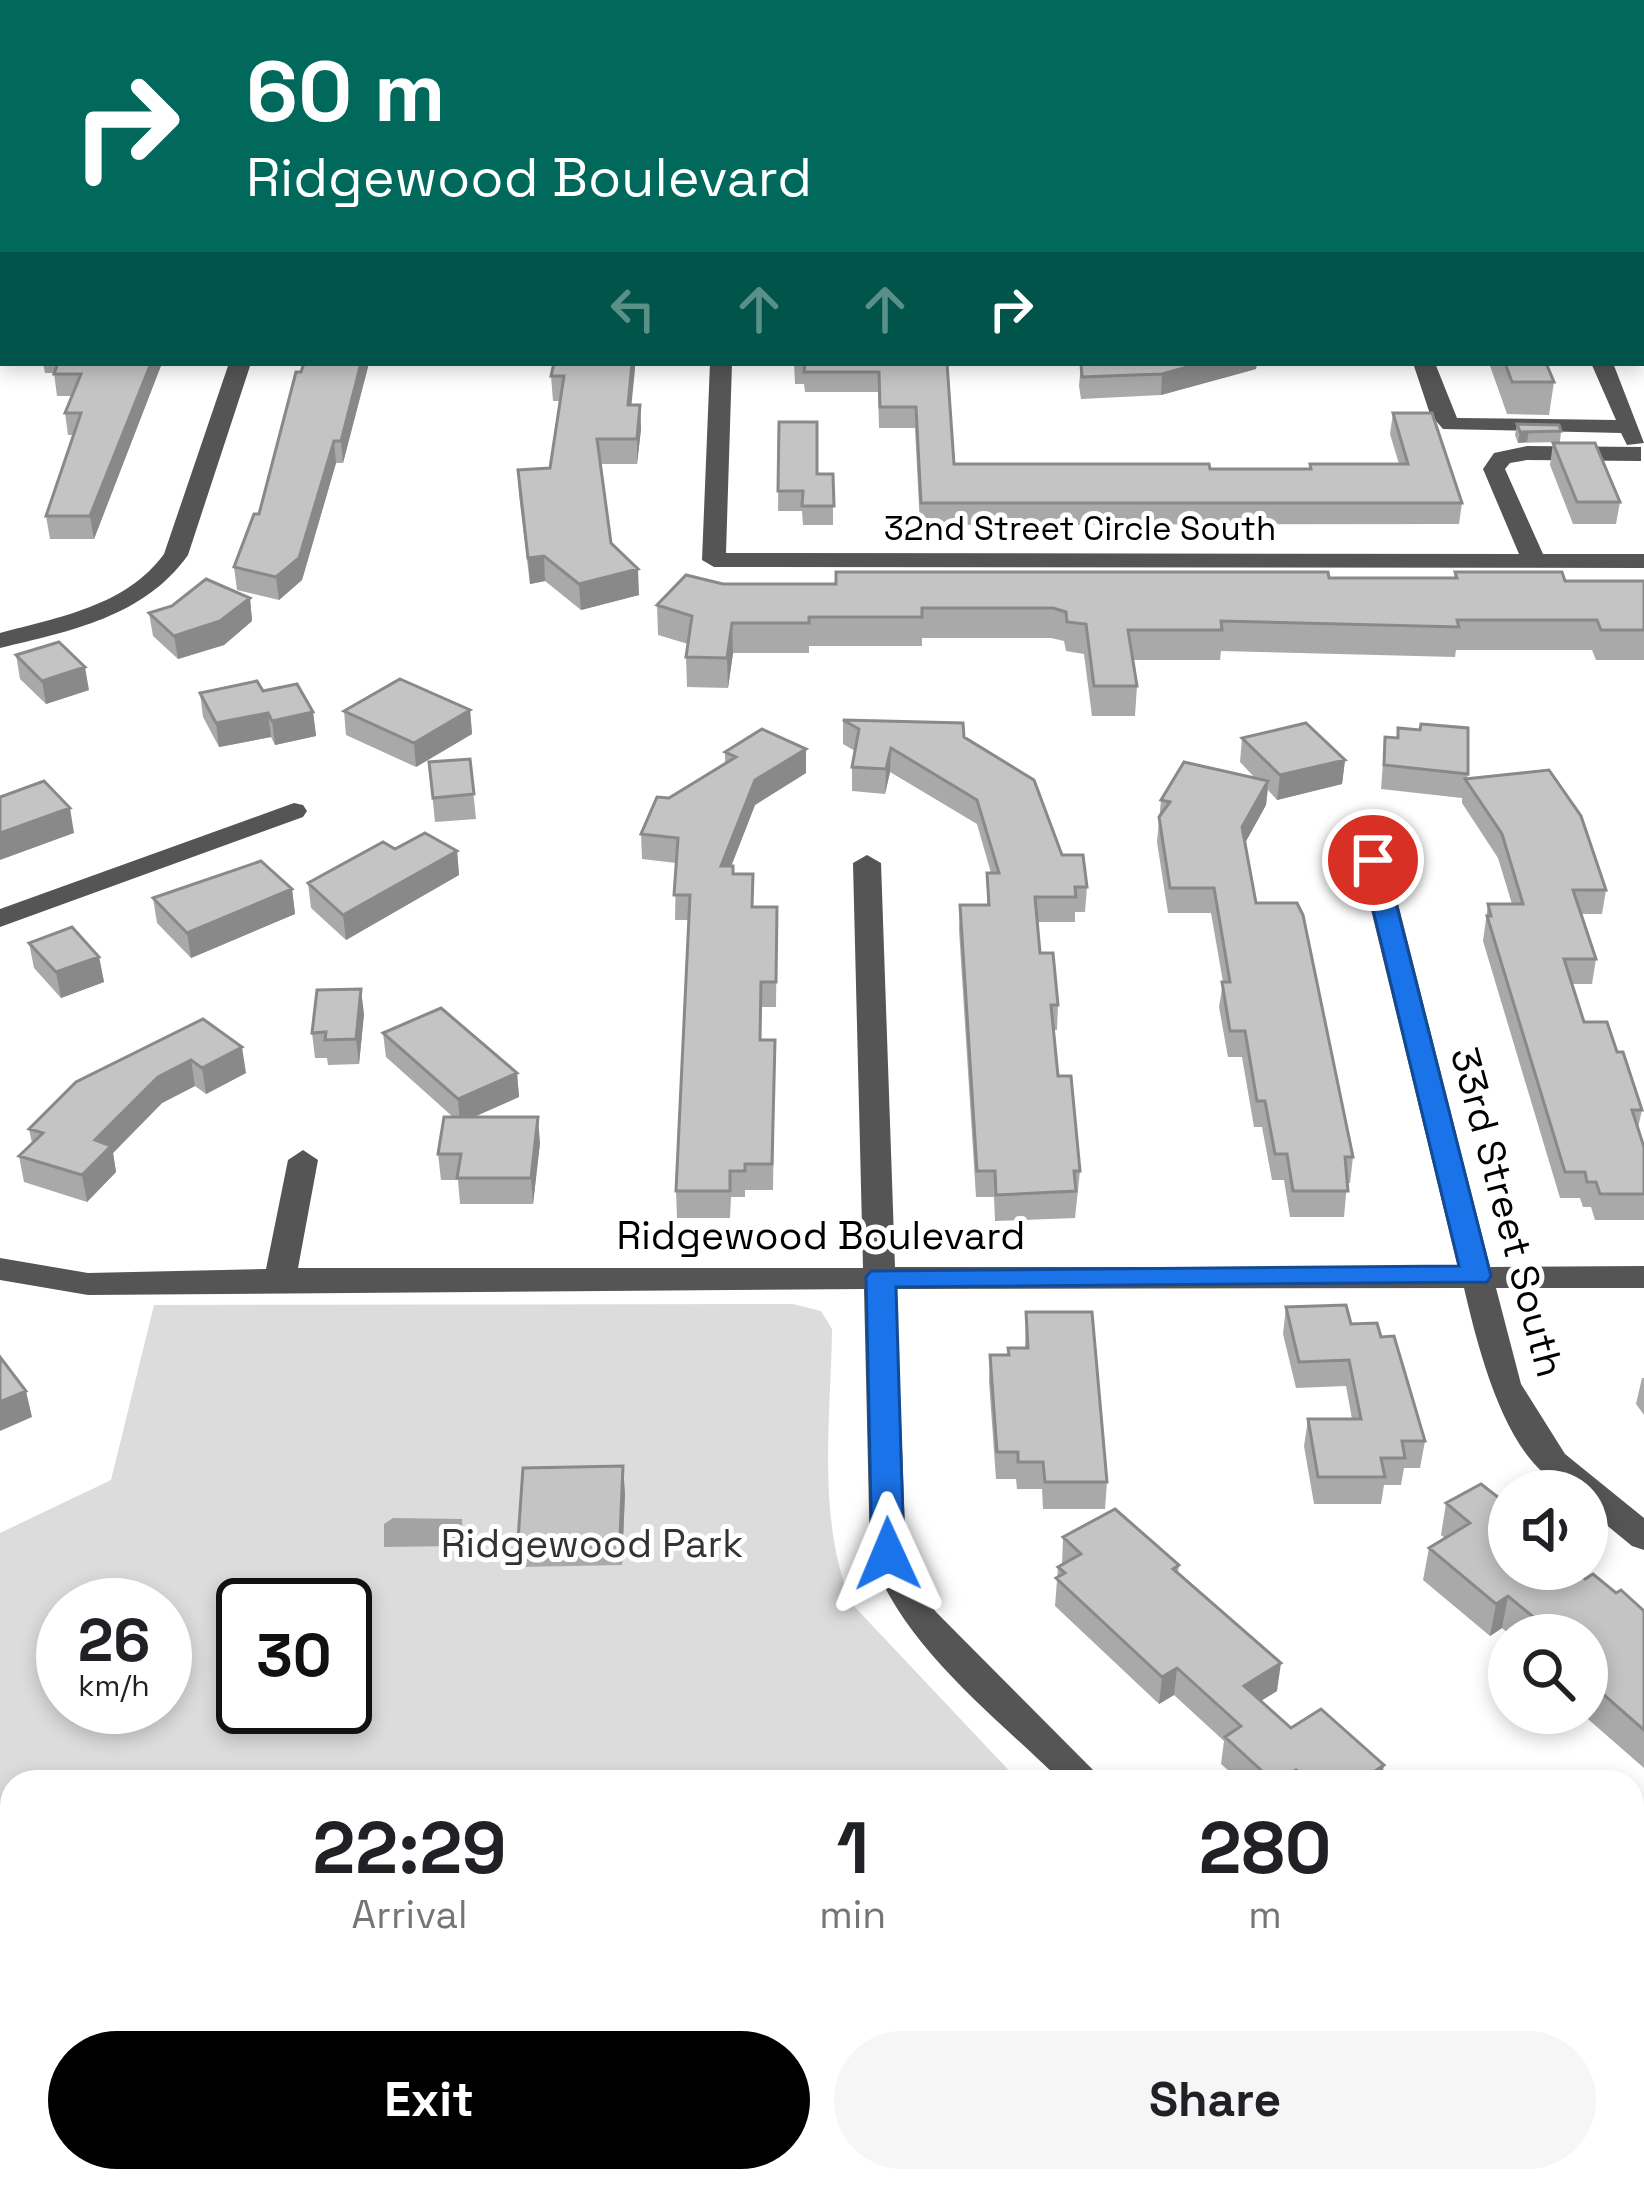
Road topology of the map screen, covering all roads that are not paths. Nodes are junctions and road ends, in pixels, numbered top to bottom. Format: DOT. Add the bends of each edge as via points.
graph roads {
  1 [pos="239,366"];
  2 [pos="721,366"];
  3 [pos="1425,366"];
  4 [pos="1604,366"];
  5 [pos="1630,428"];
  6 [pos="1642,458"];
  7 [pos="1534,561"];
  8 [pos="1644,561"];
  9 [pos="0,641"];
  10 [pos="294,811"];
  11 [pos="1373,860"];
  12 [pos="867,863"];
  13 [pos="0,919"];
  14 [pos="303,1160"];
  15 [pos="1,1271"];
  16 [pos="1476,1276"];
  17 [pos="881,1277"];
  18 [pos="1644,1277"];
  19 [pos="280,1279"];
  20 [pos="1644,1537"];
  21 [pos="1074,1770"];
  1 -- 9 [label="street" via="166,573 139,594"];
  2 -- 7 [label="street, 32nd Street Circle South" via="714,560"];
  3 -- 5 [label="street" via="1451,424"];
  4 -- 5 [label="street"];
  5 -- 6 [label="street"];
  6 -- 7 [label="street" via="1502,458 1494,469"];
  7 -- 8 [label="street, 32nd Street Circle South"];
  10 -- 13 [label="street"];
  11 -- 16 [label="street, 33rd Street South"];
  12 -- 17 [label="street"];
  14 -- 19 [label="street"];
  15 -- 19 [label="street, Ridgewood Boulevard" via="88,1284"];
  16 -- 17 [label="street, Ridgewood Boulevard"];
  16 -- 18 [label="street, Ridgewood Boulevard"];
  16 -- 20 [label="street, 33rd Street South" via="1504,1385 1553,1463"];
  17 -- 19 [label="street, Ridgewood Boulevard"];
  17 -- 21 [label="street" via="888,1554 902,1592"];
}
